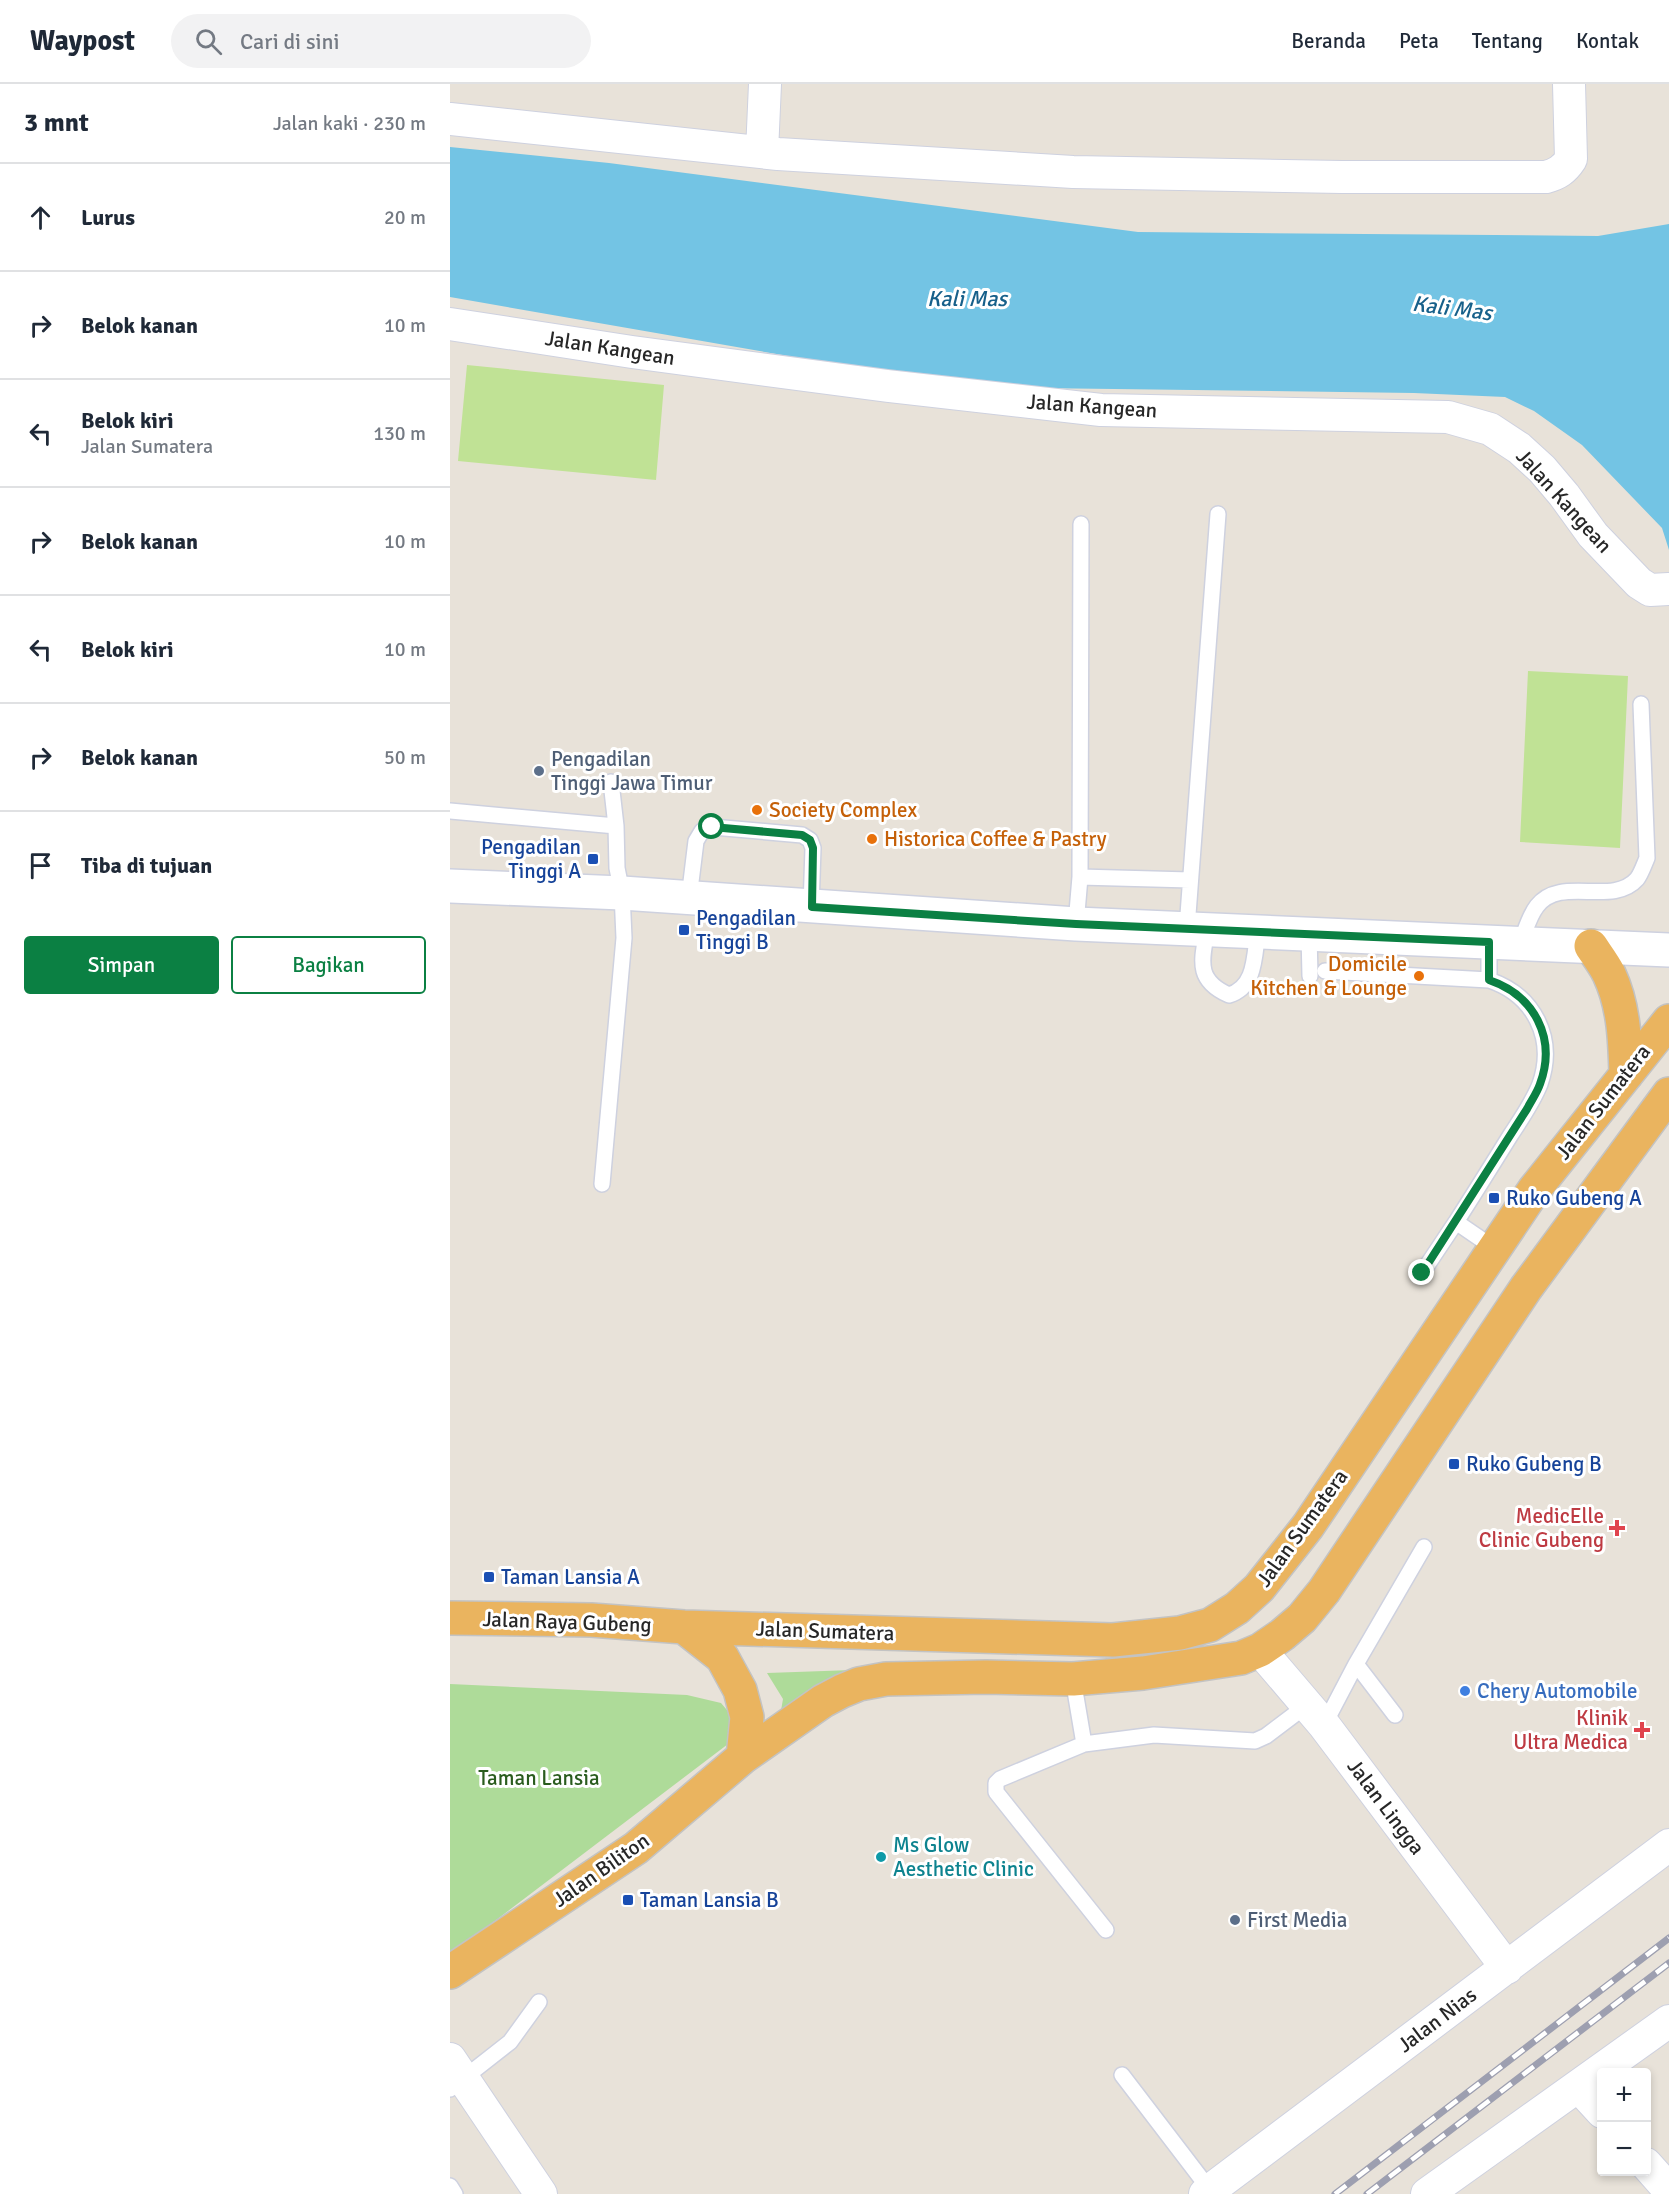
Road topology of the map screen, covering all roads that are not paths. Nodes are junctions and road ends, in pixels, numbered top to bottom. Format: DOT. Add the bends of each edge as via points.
graph roads {
  1 [pos="765,84"];
  2 [pos="1569,84"];
  3 [pos="450,119"];
  4 [pos="762,152"];
  5 [pos="450,324"];
  6 [pos="1218,514"];
  7 [pos="1081,524"];
  8 [pos="1660,589"];
  9 [pos="1641,704"];
  10 [pos="611,782"];
  11 [pos="450,811"];
  12 [pos="616,826"];
  13 [pos="1080,877"];
  14 [pos="1190,880"];
  15 [pos="450,886"];
  16 [pos="622,893"];
  17 [pos="689,898"];
  18 [pos="812,907"];
  19 [pos="1076,924"];
  20 [pos="1197,929"];
  21 [pos="1258,931"];
  22 [pos="1309,934"];
  23 [pos="1504,943"];
  24 [pos="1590,946"];
  25 [pos="1669,950"];
  26 [pos="1489,980"];
  27 [pos="1669,1021"];
  28 [pos="1626,1075"];
  29 [pos="1669,1094"];
  30 [pos="602,1184"];
  31 [pos="1456,1222"];
  32 [pos="1494,1248"];
  33 [pos="1422,1273"];
  34 [pos="1424,1546"];
  35 [pos="450,1618"];
  36 [pos="684,1627"];
  37 [pos="1260,1650"];
  38 [pos="1356,1664"];
  39 [pos="1072,1679"];
  40 [pos="1316,1715"];
  41 [pos="1395,1715"];
  42 [pos="1084,1744"];
  43 [pos="743,1757"];
  44 [pos="1669,1845"];
  45 [pos="1106,1930"];
  46 [pos="1507,1968"];
  47 [pos="450,1972"];
  48 [pos="539,2002"];
  49 [pos="1669,2021"];
  50 [pos="1122,2075"];
  51 [pos="455,2076"];
  52 [pos="1579,2087"];
  53 [pos="1597,2107"];
  54 [pos="1651,2169"];
  55 [pos="450,2186"];
  56 [pos="1669,2190"];
  57 [pos="1207,2192"];
  58 [pos="455,2194"];
  59 [pos="541,2194"];
  60 [pos="1427,2194"];
  1 -- 4 [label="street"];
  2 -- 4 [label="street" via="1571,159 1566,168 1546,177 1073,172"];
  3 -- 4 [label="street"];
  5 -- 8 [label="street, Jalan Kangean" via="888,386 1101,410 1448,417 1490,429 1519,448 1639,583"];
  6 -- 14 [label="lane"];
  7 -- 13 [label="lane"];
  9 -- 23 [label="lane" via="1647,858 1637,878 1614,891 1563,892 1546,897"];
  10 -- 12 [label="lane"];
  11 -- 12 [label="lane"];
  12 -- 16 [label="lane"];
  13 -- 14 [label="lane"];
  13 -- 19 [label="lane"];
  14 -- 20 [label="lane"];
  15 -- 16 [label="street"];
  16 -- 17 [label="street"];
  16 -- 30 [label="lane" via="624,938"];
  17 -- 18 [label="street"];
  17 -- 18 [label="lane" via="696,841 702,831 712,827 802,835 810,840"];
  18 -- 19 [label="street"];
  19 -- 20 [label="street"];
  20 -- 21 [label="street"];
  20 -- 21 [label="lane" via="1204,975 1216,990 1229,995 1239,992 1249,981"];
  21 -- 22 [label="street"];
  22 -- 23 [label="street"];
  22 -- 26 [label="lane" via="1317,974"];
  23 -- 24 [label="street"];
  23 -- 26 [label="lane"];
  24 -- 25 [label="street"];
  24 -- 28 [label="highway" via="1616,992"];
  26 -- 31 [label="lane" via="1503,985 1528,1004 1539,1021 1544,1059 1540,1083 1527,1109"];
  27 -- 28 [label="highway, Jalan Sumatera"];
  28 -- 32 [label="highway, Jalan Sumatera" via="1534,1190"];
  29 -- 37 [label="highway" via="1526,1288 1324,1591 1302,1618"];
  31 -- 32 [label="lane"];
  31 -- 33 [label="lane"];
  32 -- 36 [label="highway, Jalan Sumatera" via="1308,1526 1259,1588 1237,1608 1210,1624 1180,1633 1113,1640"];
  34 -- 38 [label="lane"];
  35 -- 36 [label="highway, Jalan Raya Gubeng" via="591,1620"];
  36 -- 43 [label="highway" via="722,1657 736,1680 747,1717"];
  37 -- 39 [label="highway" via="1218,1662"];
  37 -- 40 [label="street, Jalan Lingga"];
  38 -- 40 [label="lane"];
  38 -- 41 [label="lane"];
  39 -- 42 [label="lane"];
  39 -- 43 [label="highway" via="986,1677 859,1684 823,1701"];
  40 -- 42 [label="lane" via="1255,1741 1154,1735"];
  40 -- 46 [label="street, Jalan Lingga"];
  42 -- 45 [label="lane" via="1000,1779 995,1788"];
  43 -- 47 [label="highway, Jalan Biliton" via="636,1848"];
  44 -- 46 [label="street, Jalan Nias"];
  46 -- 57 [label="street, Jalan Nias"];
  48 -- 51 [label="lane" via="510,2042"];
  49 -- 52 [label="street"];
  50 -- 57 [label="lane"];
  51 -- 59 [label="street"];
  52 -- 53 [label="street"];
  52 -- 60 [label="street"];
  54 -- 56 [label="street"];
  55 -- 58 [label="lane"];
}
